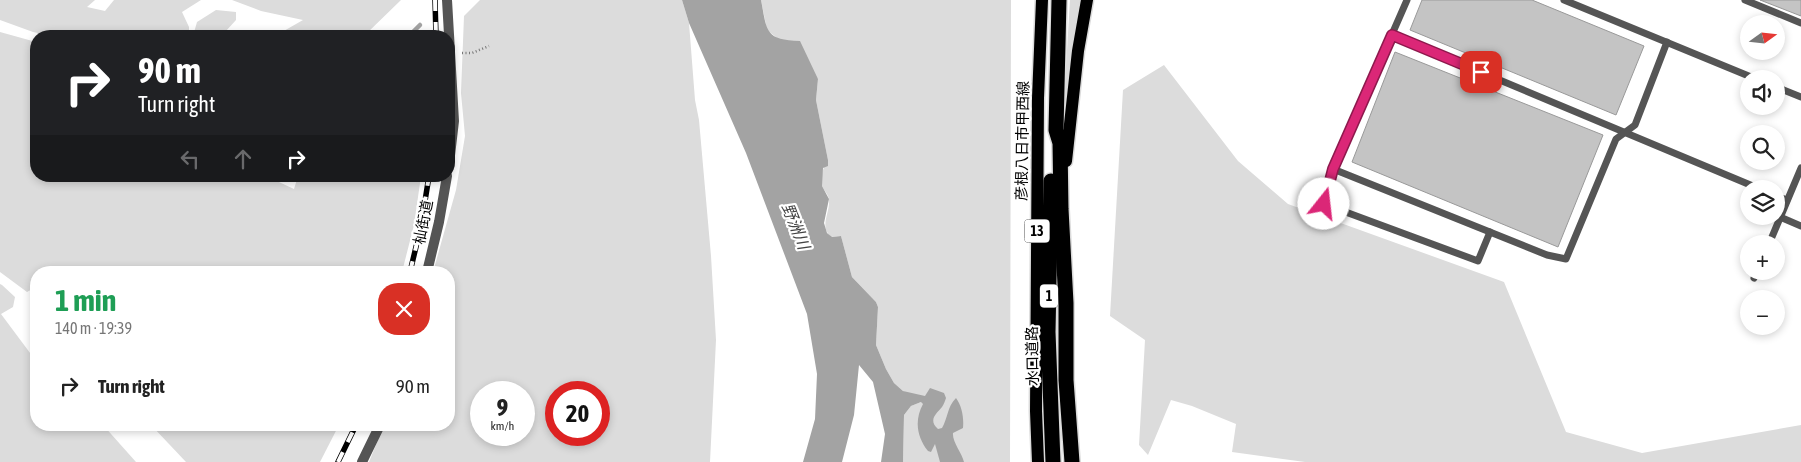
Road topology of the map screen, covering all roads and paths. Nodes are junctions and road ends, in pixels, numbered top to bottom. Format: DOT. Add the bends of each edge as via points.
graph roads {
  1 [pos="447,0"];
  2 [pos="1042,0"];
  3 [pos="1059,0"];
  4 [pos="1087,0"];
  5 [pos="1407,0"];
  6 [pos="1564,0"];
  7 [pos="1745,0"];
  8 [pos="1801,23"];
  9 [pos="449,30"];
  10 [pos="1392,35"];
  11 [pos="1667,42"];
  12 [pos="489,46"];
  13 [pos="455,52"];
  14 [pos="1740,72"];
  15 [pos="1785,91"];
  16 [pos="1801,97"];
  17 [pos="1056,130"];
  18 [pos="1625,132"];
  19 [pos="1801,168"];
  20 [pos="1333,169"];
  21 [pos="1740,181"];
  22 [pos="446,182"];
  23 [pos="1787,200"];
  24 [pos="1785,205"];
  25 [pos="1785,219"];
  26 [pos="1801,226"];
  27 [pos="1490,232"];
  28 [pos="1062,240"];
  29 [pos="428,266"];
  30 [pos="377,431"];
  31 [pos="362,462"];
  32 [pos="1038,462"];
  33 [pos="1052,462"];
  34 [pos="1072,462"];
  1 -- 9 [label="street"];
  2 -- 32 [label="main road, 彦根八日市甲西線 / 13" via="1038,98"];
  3 -- 17 [label="highway, 水口道路 / 1"];
  4 -- 28 [label="main road, 13" via="1070,120 1065,176 1066,231"];
  5 -- 10 [label="lane"];
  6 -- 11 [label="lane"];
  7 -- 8 [label="lane"];
  10 -- 18 [label="lane"];
  10 -- 20 [label="lane"];
  11 -- 14 [label="lane"];
  11 -- 18 [label="lane" via="1635,125"];
  12 -- 13 [label="path" via="472,53"];
  15 -- 16 [label="lane"];
  17 -- 28 [label="highway, 水口道路 / 1" via="1060,143"];
  17 -- 33 [label="highway, 水口道路 / 1" via="1051,145 1048,332"];
  18 -- 21 [label="lane"];
  18 -- 27 [label="lane" via="1616,140 1566,260"];
  19 -- 23 [label="lane"];
  20 -- 27 [label="lane"];
  20 -- 27 [label="lane" via="1324,204 1478,261"];
  22 -- 29 [label="street, 杣街道"];
  23 -- 24 [label="lane"];
  25 -- 26 [label="lane"];
  28 -- 34 [label="highway, 水口道路 / 1"];
  30 -- 31 [label="street"];
}
